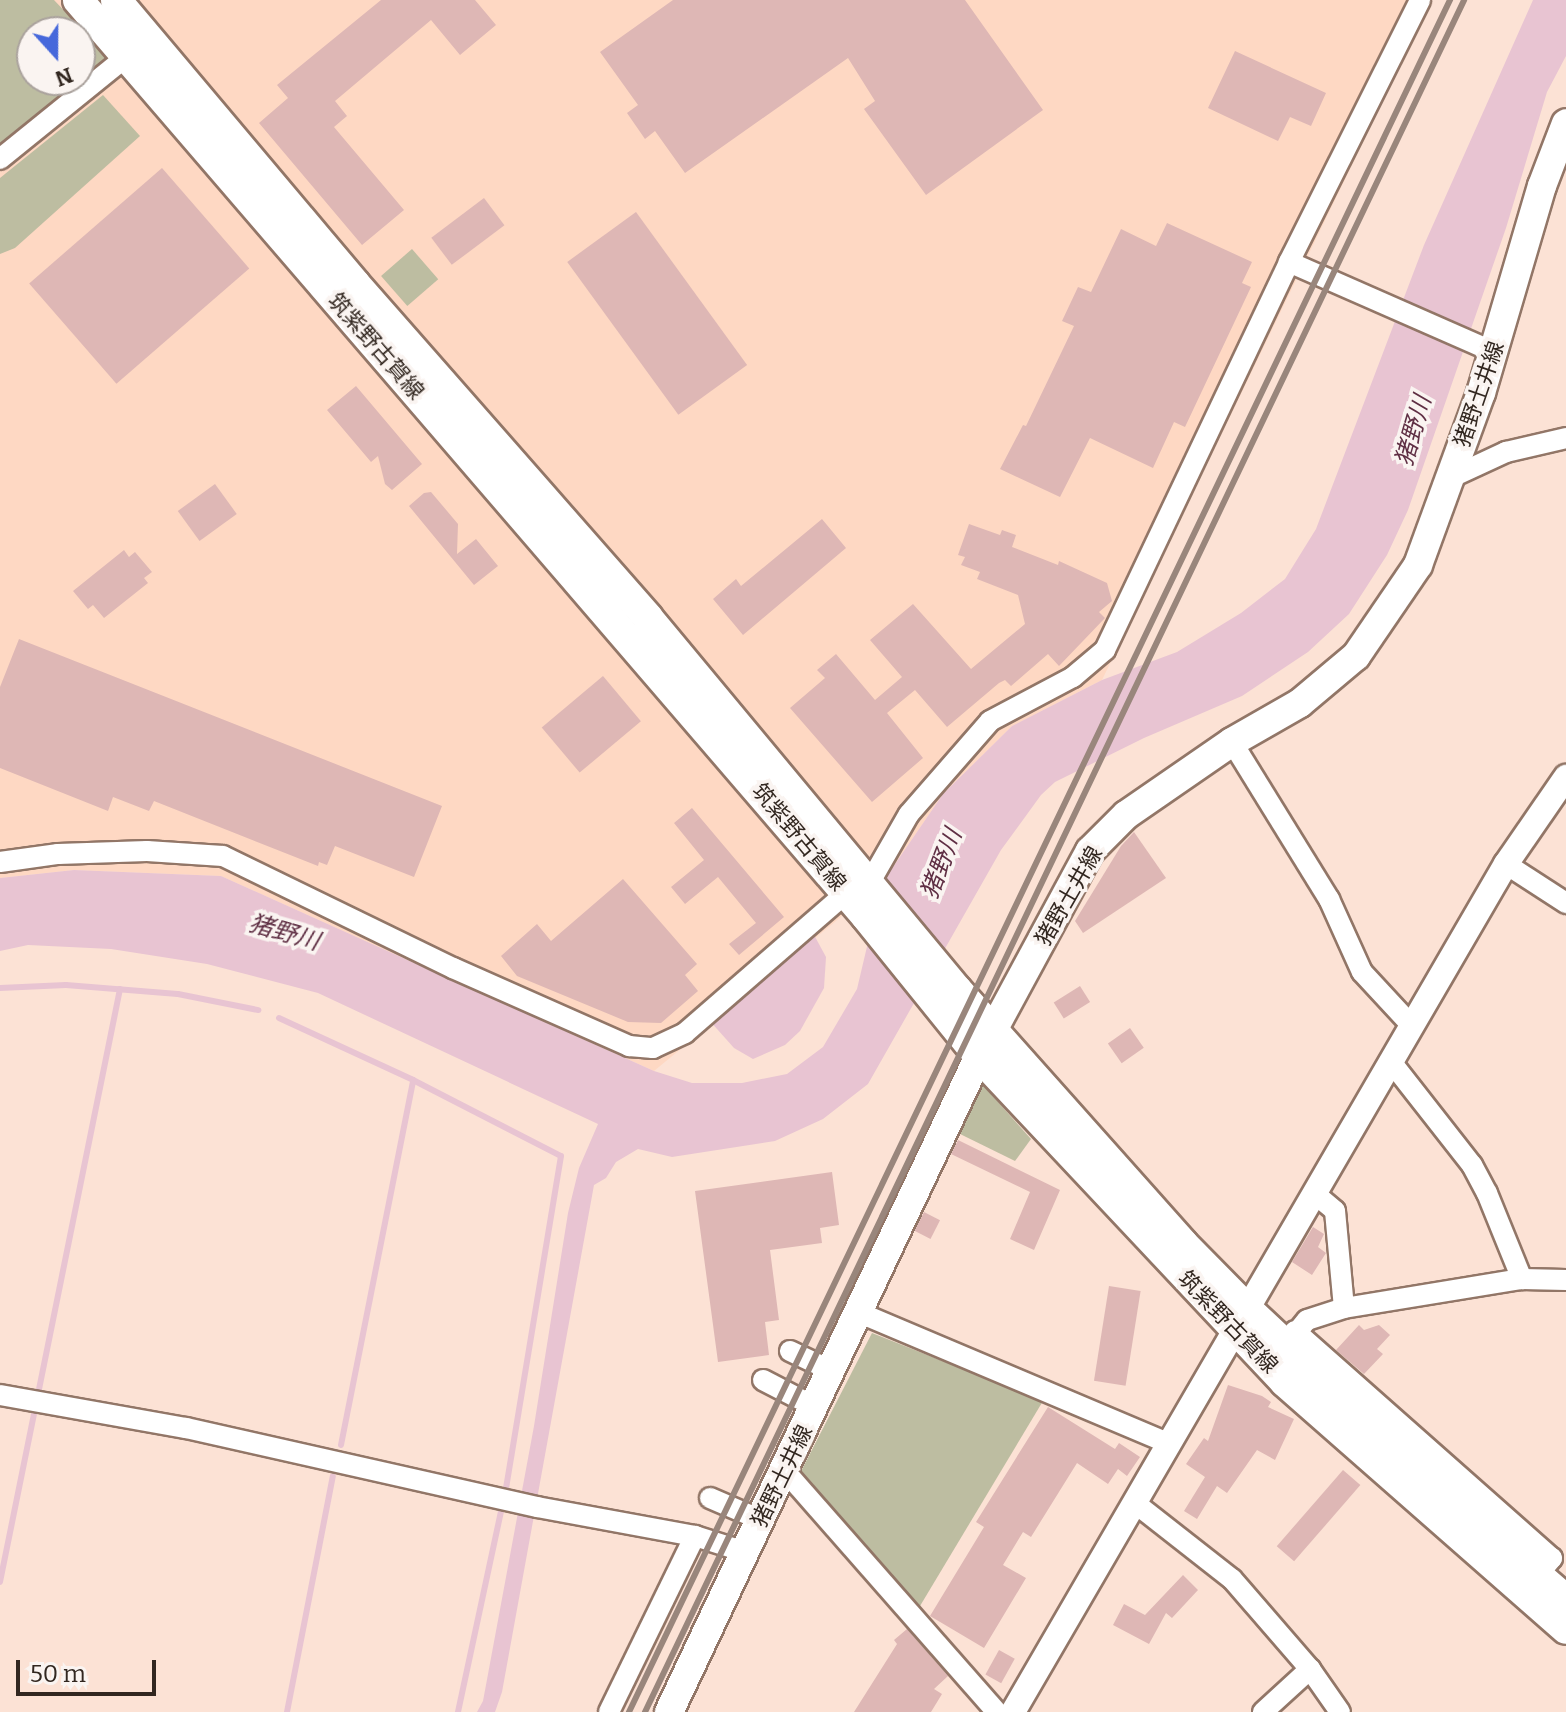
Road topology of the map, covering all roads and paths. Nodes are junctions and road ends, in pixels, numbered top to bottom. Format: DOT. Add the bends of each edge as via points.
graph roads {
  1 [pos="78,0"];
  2 [pos="116,0"];
  3 [pos="1420,0"];
  4 [pos="127,56"];
  5 [pos="1566,123"];
  6 [pos="0,159"];
  7 [pos="1289,262"];
  8 [pos="1483,347"];
  9 [pos="1566,438"];
  10 [pos="1450,478"];
  11 [pos="1232,742"];
  12 [pos="1563,788"];
  13 [pos="0,862"];
  14 [pos="1506,864"];
  15 [pos="866,898"];
  16 [pos="1566,903"];
  17 [pos="1412,1026"];
  18 [pos="986,1044"];
  19 [pos="1392,1063"];
  20 [pos="1315,1194"];
  21 [pos="1522,1279"];
  22 [pos="1566,1280"];
  23 [pos="1344,1308"];
  24 [pos="860,1313"];
  25 [pos="1242,1321"];
  26 [pos="1291,1338"];
  27 [pos="790,1351"];
  28 [pos="832,1371"];
  29 [pos="763,1380"];
  30 [pos="0,1395"];
  31 [pos="815,1407"];
  32 [pos="1170,1444"];
  33 [pos="785,1471"];
  34 [pos="710,1498"];
  35 [pos="1135,1503"];
  36 [pos="761,1520"];
  37 [pos="695,1536"];
  38 [pos="745,1552"];
  39 [pos="1566,1600"];
  40 [pos="1566,1629"];
  41 [pos="1310,1669"];
  42 [pos="609,1712"];
  43 [pos="669,1712"];
  44 [pos="997,1712"];
  45 [pos="1013,1712"];
  46 [pos="1263,1712"];
  47 [pos="1340,1712"];
  1 -- 4 [label="main road, 筑紫野古賀線"];
  2 -- 15 [label="main road, 筑紫野古賀線" via="355,284 648,618"];
  3 -- 7 [label="street"];
  4 -- 6 [label="street"];
  4 -- 15 [label="main road, 筑紫野古賀線"];
  5 -- 8 [label="main road, 猪野土井線"];
  7 -- 8 [label="street"];
  7 -- 15 [label="street" via="1105,650 1073,677 990,721 909,814"];
  8 -- 10 [label="main road, 猪野土井線"];
  9 -- 10 [label="street" via="1506,452"];
  10 -- 11 [label="main road, 猪野土井線" via="1418,565 1356,656 1300,703"];
  11 -- 17 [label="street" via="1329,899 1362,972"];
  11 -- 18 [label="main road, 猪野土井線" via="1126,815 1090,851"];
  12 -- 14 [label="street"];
  13 -- 15 [label="street" via="103,852 223,856 453,968 629,1046 653,1048 685,1033"];
  14 -- 16 [label="street"];
  14 -- 17 [label="street"];
  15 -- 18 [label="main road, 筑紫野古賀線"];
  17 -- 19 [label="street"];
  18 -- 24 [label="main road, 猪野土井線"];
  18 -- 25 [label="main road, 筑紫野古賀線" via="1183,1244"];
  19 -- 20 [label="street"];
  19 -- 21 [label="street" via="1472,1165"];
  20 -- 23 [label="street" via="1335,1211"];
  20 -- 25 [label="street"];
  21 -- 22 [label="street"];
  21 -- 23 [label="street"];
  23 -- 26 [label="street" via="1307,1320"];
  24 -- 28 [label="main road, 猪野土井線"];
  24 -- 32 [label="street"];
  25 -- 26 [label="main road, 筑紫野古賀線"];
  25 -- 32 [label="street"];
  25 -- 40 [label="main road, 筑紫野古賀線" via="1285,1382"];
  26 -- 39 [label="main road, 筑紫野古賀線"];
  27 -- 28 [label="street"];
  28 -- 31 [label="main road, 猪野土井線"];
  29 -- 31 [label="street"];
  30 -- 37 [label="street" via="186,1428 541,1508"];
  31 -- 33 [label="main road, 猪野土井線"];
  32 -- 35 [label="street"];
  33 -- 36 [label="main road, 猪野土井線"];
  33 -- 44 [label="street"];
  34 -- 36 [label="street"];
  35 -- 41 [label="street" via="1232,1579"];
  35 -- 45 [label="street"];
  36 -- 38 [label="main road, 猪野土井線"];
  37 -- 38 [label="street"];
  37 -- 42 [label="street"];
  38 -- 43 [label="main road, 猪野土井線"];
  41 -- 46 [label="street"];
  41 -- 47 [label="street"];
}
